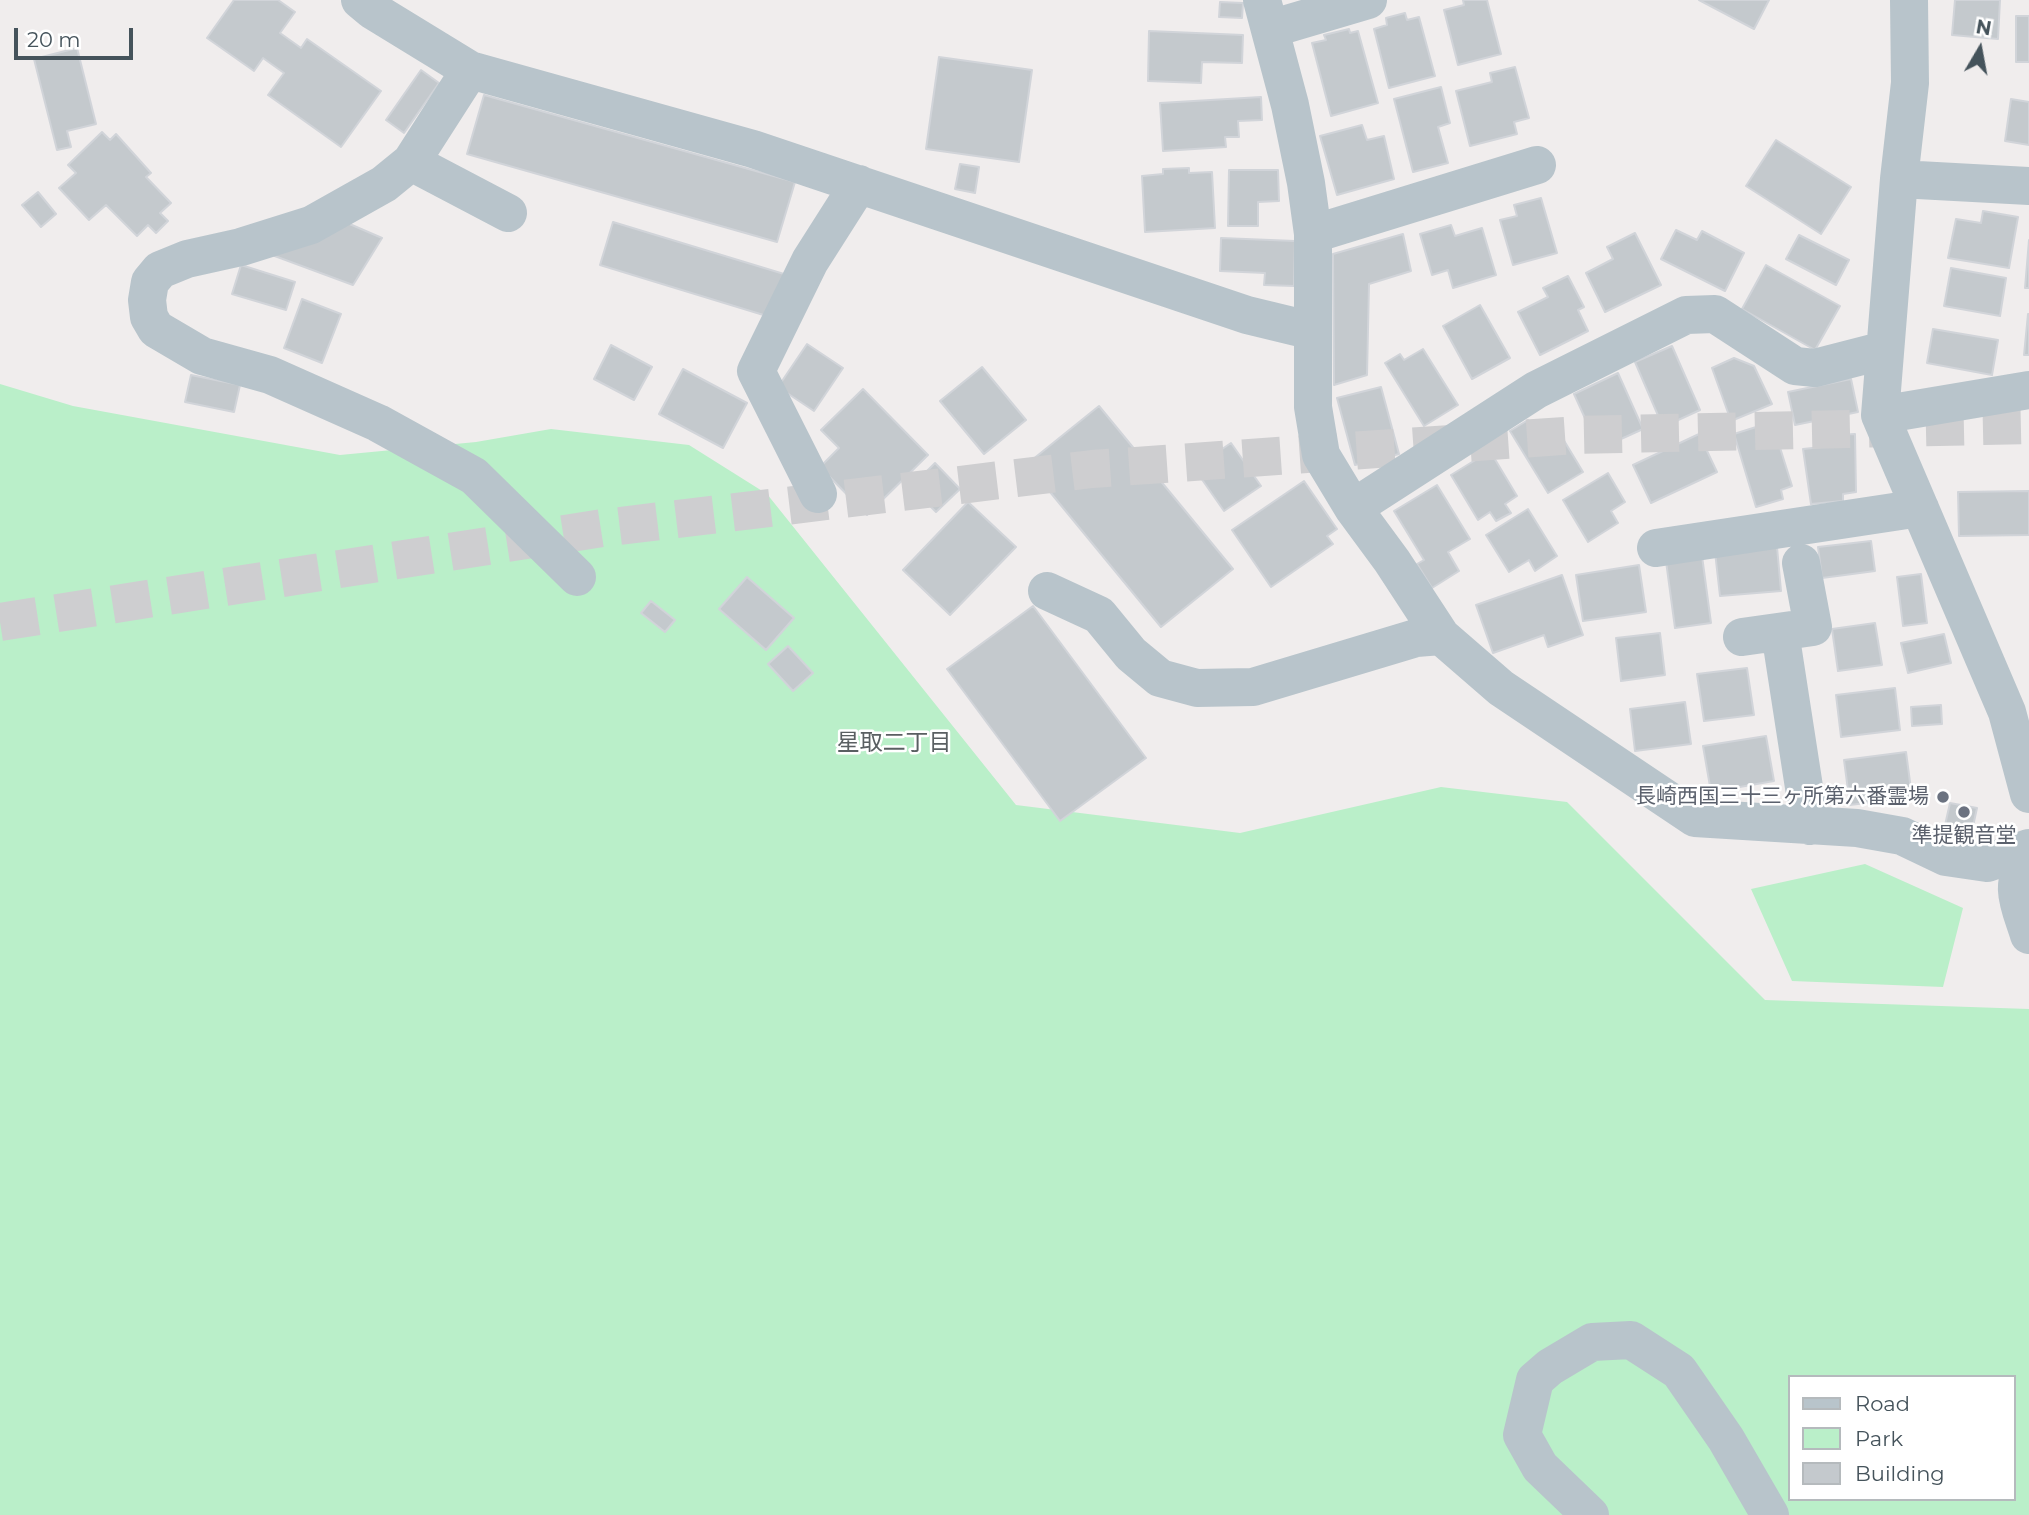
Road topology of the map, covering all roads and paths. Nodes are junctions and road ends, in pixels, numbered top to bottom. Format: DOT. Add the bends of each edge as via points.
graph roads {
  1 [pos="360,0"];
  2 [pos="1368,0"];
  3 [pos="1909,0"];
  4 [pos="1266,14"];
  5 [pos="470,70"];
  6 [pos="411,162"];
  7 [pos="1537,165"];
  8 [pos="1899,179"];
  9 [pos="859,184"];
  10 [pos="2029,186"];
  11 [pos="508,213"];
  12 [pos="1313,234"];
  13 [pos="1313,331"];
  14 [pos="1885,350"];
  15 [pos="2029,390"];
  16 [pos="1880,415"];
  17 [pos="818,494"];
  18 [pos="1353,508"];
  19 [pos="1920,508"];
  20 [pos="1656,548"];
  21 [pos="1801,563"];
  22 [pos="577,577"];
  23 [pos="1047,591"];
  24 [pos="1780,632"];
  25 [pos="1441,636"];
  26 [pos="1742,637"];
  27 [pos="2029,794"];
  28 [pos="1810,826"];
  29 [pos="2029,848"];
  30 [pos="2029,858"];
  31 [pos="2029,935"];
  32 [pos="1590,1515"];
  33 [pos="1770,1515"];
  1 -- 5 [label="street"];
  2 -- 4 [label="street"];
  3 -- 8 [label="street" via="1910,83"];
  4 -- 12 [label="street" via="1304,170"];
  5 -- 6 [label="street"];
  5 -- 9 [label="street" via="753,149"];
  6 -- 11 [label="street"];
  6 -- 22 [label="street" via="384,184 311,225 160,270 150,282 149,317 156,329 202,356 270,375 378,423 474,475"];
  7 -- 12 [label="street"];
  8 -- 10 [label="street"];
  8 -- 14 [label="street"];
  9 -- 13 [label="street" via="1247,315"];
  9 -- 17 [label="street" via="810,261 756,372"];
  12 -- 13 [label="street"];
  13 -- 18 [label="street" via="1313,407 1321,455"];
  14 -- 16 [label="street"];
  14 -- 18 [label="street" via="1815,368 1795,366 1715,314 1686,315 1536,390"];
  15 -- 16 [label="street"];
  16 -- 19 [label="street"];
  18 -- 25 [label="street"];
  19 -- 20 [label="street"];
  19 -- 27 [label="street" via="2007,712"];
  21 -- 24 [label="street" via="1813,627"];
  23 -- 25 [label="street" via="1099,615 1131,654 1160,678 1197,688 1253,687 1416,638"];
  24 -- 26 [label="street"];
  24 -- 28 [label="street"];
  25 -- 28 [label="street" via="1501,688 1695,818"];
  28 -- 29 [label="street" via="1902,836 1946,857 1987,863"];
  30 -- 31 [label="street" via="2015,887"];
  32 -- 33 [label="street" via="1540,1467 1522,1435 1535,1380 1592,1342 1632,1340 1679,1371"];
}
